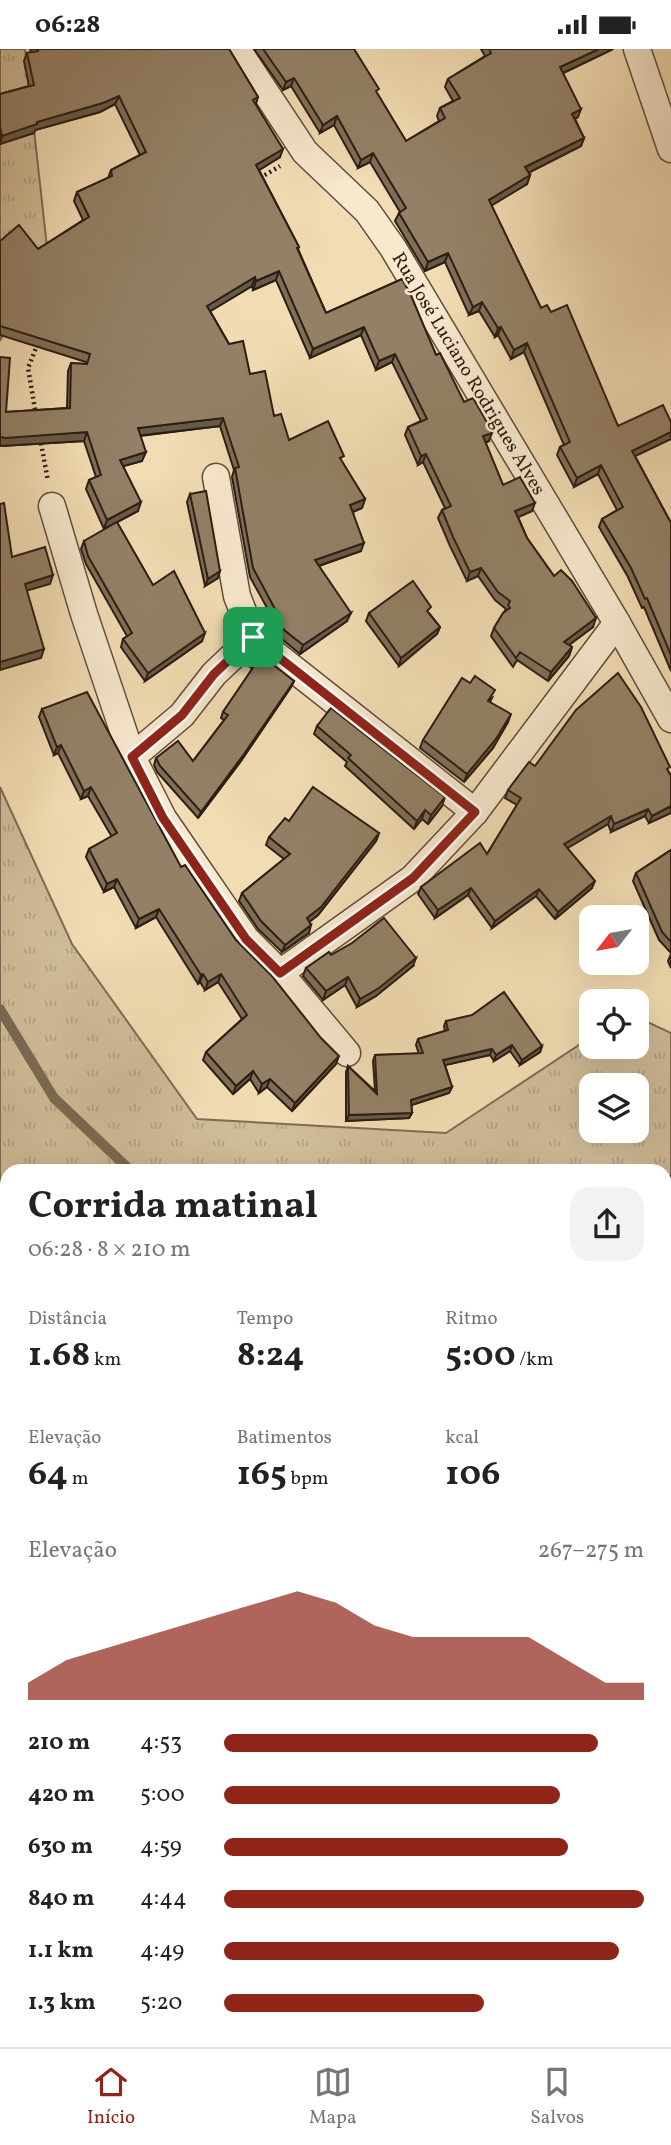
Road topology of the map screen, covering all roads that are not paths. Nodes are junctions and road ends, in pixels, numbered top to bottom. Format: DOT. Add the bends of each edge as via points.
graph roads {
  1 [pos="237,49"];
  2 [pos="637,49"];
  3 [pos="671,149"];
  4 [pos="216,477"];
  5 [pos="52,506"];
  6 [pos="617,623"];
  7 [pos="253,637"];
  8 [pos="671,719"];
  9 [pos="132,757"];
  10 [pos="475,812"];
  11 [pos="280,973"];
  12 [pos="347,1053"];
  1 -- 6 [label="street, Rua José Luciano Rodrigues Alves" via="304,152 368,211 393,248"];
  2 -- 3 [label="street"];
  4 -- 7 [label="street" via="237,596"];
  5 -- 9 [label="street"];
  6 -- 8 [label="street, Rua José Luciano Rodrigues Alves"];
  6 -- 10 [label="street"];
  7 -- 9 [label="street" via="214,674 182,715"];
  7 -- 10 [label="street"];
  9 -- 11 [label="street" via="163,818 246,939"];
  10 -- 11 [label="street" via="413,878"];
  11 -- 12 [label="street"];
}
